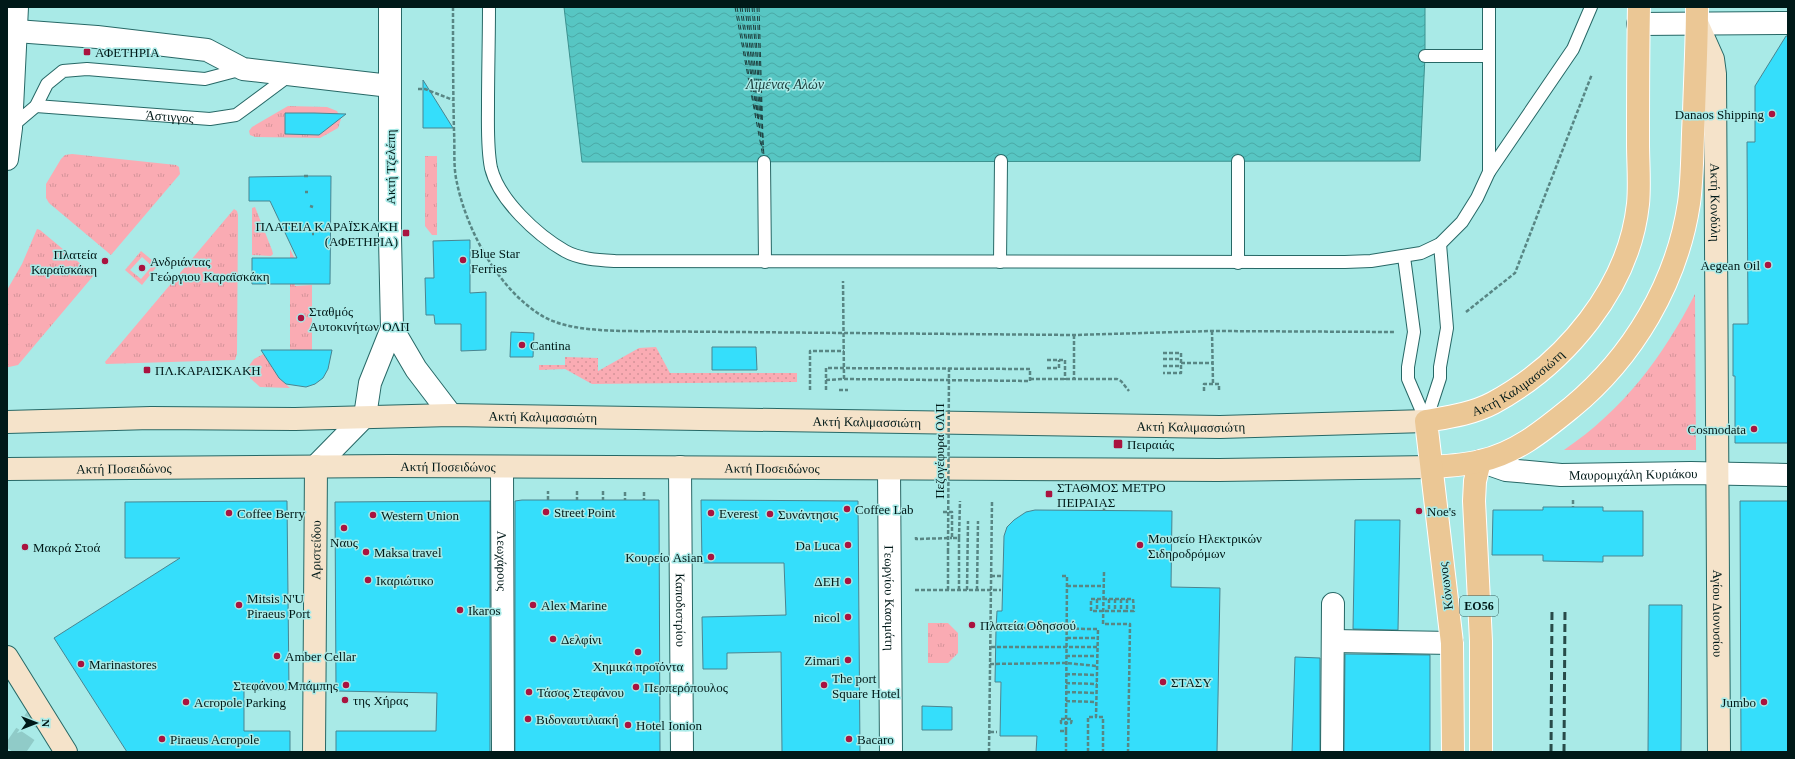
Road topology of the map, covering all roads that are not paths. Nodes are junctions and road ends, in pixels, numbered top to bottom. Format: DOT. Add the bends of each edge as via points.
graph roads {
  1 [pos="17,7"];
  2 [pos="390,7"];
  3 [pos="489,7"];
  4 [pos="1489,7"];
  5 [pos="1591,7"];
  6 [pos="1638,15"];
  7 [pos="1697,15"];
  8 [pos="1788,23"];
  9 [pos="13,36"];
  10 [pos="1426,56"];
  11 [pos="1488,56"];
  12 [pos="243,69"];
  13 [pos="290,75"];
  14 [pos="390,86"];
  15 [pos="36,106"];
  16 [pos="9,128"];
  17 [pos="7,159"];
  18 [pos="1001,161"];
  19 [pos="1238,161"];
  20 [pos="764,162"];
  21 [pos="1489,172"];
  22 [pos="1440,244"];
  23 [pos="1404,257"];
  24 [pos="765,262"];
  25 [pos="1000,262"];
  26 [pos="1238,263"];
  27 [pos="392,328"];
  28 [pos="451,415"];
  29 [pos="365,416"];
  30 [pos="1426,421"];
  31 [pos="7,422"];
  32 [pos="1480,461"];
  33 [pos="316,466"];
  34 [pos="502,467"];
  35 [pos="680,467"];
  36 [pos="1432,467"];
  37 [pos="7,469"];
  38 [pos="889,469"];
  39 [pos="1718,474"];
  40 [pos="1788,475"];
  41 [pos="1333,604"];
  42 [pos="1333,642"];
  43 [pos="1452,643"];
  44 [pos="7,658"];
  45 [pos="66,752"];
  46 [pos="314,752"];
  47 [pos="503,752"];
  48 [pos="682,752"];
  49 [pos="891,752"];
  50 [pos="1332,752"];
  51 [pos="1453,752"];
  52 [pos="1481,752"];
  53 [pos="1719,752"];
  1 -- 9 [label="street"];
  2 -- 14 [label="street, Ακτή Τζελέπη"];
  3 -- 24 [label="lane" via="488,144 492,169 502,192 517,212 539,233 565,251 594,260"];
  4 -- 11 [label="lane"];
  5 -- 21 [label="lane" via="1573,49"];
  6 -- 7 [label="street"];
  6 -- 30 [label="main road, Ακτή Καλιμασσιώτη" via="1638,205 1626,252 1610,288 1587,323 1558,355 1538,372 1493,403 1460,416"];
  7 -- 8 [label="street"];
  7 -- 32 [label="main road" via="1689,203 1676,253 1655,305 1641,331 1619,360 1577,403 1528,441 1500,455"];
  7 -- 39 [label="main road, Ακτή Κονδύλη" via="1716,74"];
  9 -- 12 [label="street" via="97,37 207,50"];
  9 -- 16 [label="street"];
  10 -- 11 [label="lane"];
  11 -- 21 [label="lane"];
  12 -- 13 [label="street"];
  12 -- 15 [label="lane" via="205,79 87,69 63,71 47,84"];
  13 -- 14 [label="street"];
  13 -- 15 [label="lane, Άστιγγος" via="236,115 210,119"];
  14 -- 27 [label="street, Ακτή Τζελέπη"];
  15 -- 16 [label="lane"];
  16 -- 17 [label="street"];
  18 -- 25 [label="lane"];
  19 -- 26 [label="lane"];
  20 -- 24 [label="lane"];
  21 -- 22 [label="lane" via="1462,222"];
  22 -- 23 [label="lane" via="1421,253"];
  22 -- 30 [label="lane" via="1447,328 1440,378"];
  23 -- 26 [label="lane" via="1345,262"];
  23 -- 30 [label="lane" via="1414,332 1408,379"];
  24 -- 25 [label="lane"];
  25 -- 26 [label="lane"];
  27 -- 28 [label="street, Ακτή Τζελέπη" via="416,369"];
  27 -- 29 [label="street, Ακτή Τζελέπη" via="370,383"];
  28 -- 29 [label="main road"];
  28 -- 30 [label="main road, Ακτή Καλιμασσιώτη" via="1220,427"];
  29 -- 31 [label="main road"];
  29 -- 33 [label="street"];
  30 -- 36 [label="main road, Κόνωνος / ΕΟ56"];
  32 -- 36 [label="main road"];
  32 -- 39 [label="street, Μαυρομιχάλη Κυριάκου" via="1506,470 1561,475"];
  32 -- 52 [label="main road, ΕΟ56" via="1474,501 1481,642"];
  33 -- 34 [label="main road, Ακτή Ποσειδώνος"];
  33 -- 37 [label="main road, Ακτή Ποσειδώνος"];
  33 -- 46 [label="main road, Αριστείδου"];
  34 -- 35 [label="main road, Ακτή Ποσειδώνος"];
  34 -- 47 [label="street, Λεωχάρους"];
  35 -- 38 [label="main road, Ακτή Ποσειδώνος"];
  35 -- 48 [label="street, Καποδιστρίου"];
  36 -- 38 [label="main road" via="1219,470"];
  36 -- 43 [label="main road, Κόνωνος / ΕΟ56"];
  38 -- 49 [label="street, Γεωργίου Κασιμάτη"];
  39 -- 40 [label="street, Μαυρομιχάλη Κυριάκου"];
  39 -- 53 [label="main road, Αγίου Διονυσίου"];
  41 -- 42 [label="street"];
  42 -- 43 [label="street"];
  42 -- 50 [label="street"];
  43 -- 51 [label="main road, Κόνωνος / ΕΟ56"];
  44 -- 45 [label="main road"];
}
